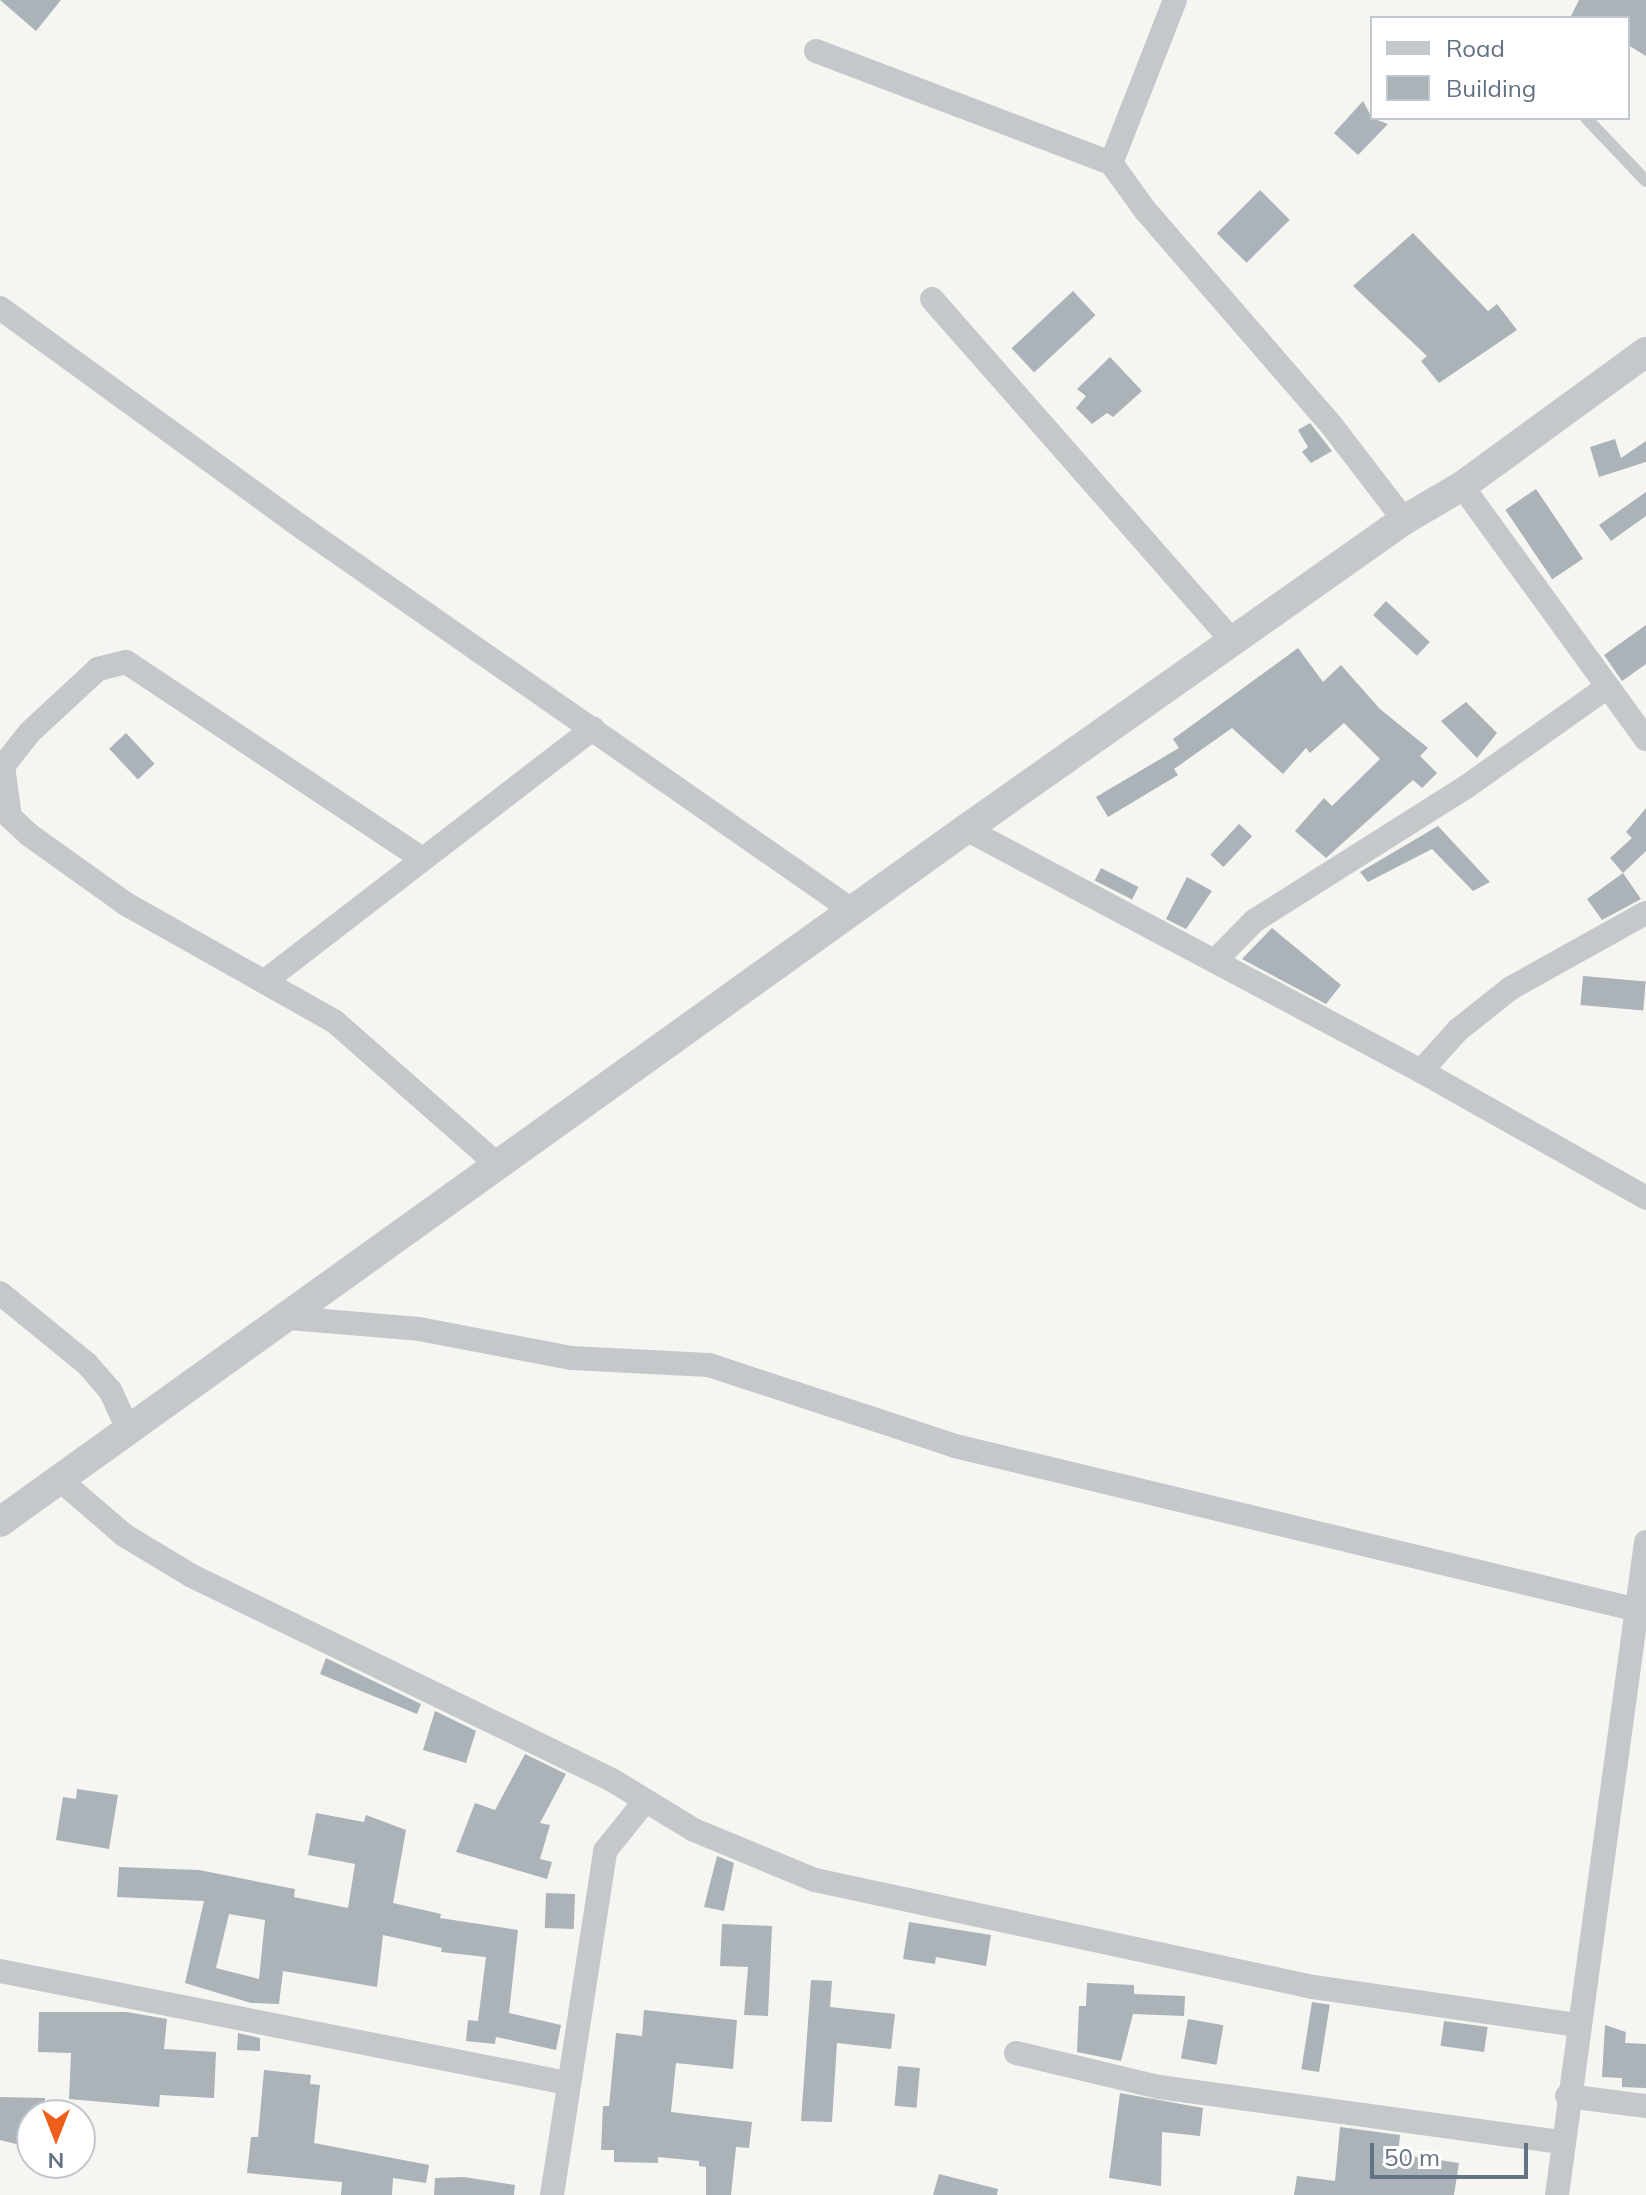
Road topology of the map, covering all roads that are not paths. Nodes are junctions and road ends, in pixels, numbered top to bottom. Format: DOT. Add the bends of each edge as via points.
graph roads {
  1 [pos="1175,0"];
  2 [pos="816,51"];
  3 [pos="1588,120"];
  4 [pos="1111,163"];
  5 [pos="1646,181"];
  6 [pos="932,299"];
  7 [pos="0,308"];
  8 [pos="1646,352"];
  9 [pos="1462,486"];
  10 [pos="1404,520"];
  11 [pos="1232,641"];
  12 [pos="1606,688"];
  13 [pos="593,728"];
  14 [pos="1646,739"];
  15 [pos="966,829"];
  16 [pos="421,858"];
  17 [pos="853,911"];
  18 [pos="1646,913"];
  19 [pos="1215,961"];
  20 [pos="265,981"];
  21 [pos="1421,1071"];
  22 [pos="497,1164"];
  23 [pos="1646,1198"];
  24 [pos="0,1293"];
  25 [pos="289,1318"];
  26 [pos="129,1431"];
  27 [pos="59,1479"];
  28 [pos="0,1522"];
  29 [pos="1646,1542"];
  30 [pos="1642,1610"];
  31 [pos="645,1801"];
  32 [pos="0,1971"];
  33 [pos="1576,2025"];
  34 [pos="1016,2053"];
  35 [pos="567,2083"];
  36 [pos="1567,2096"];
  37 [pos="1646,2106"];
  38 [pos="1562,2142"];
  39 [pos="552,2195"];
  40 [pos="1557,2195"];
  1 -- 4 [label="street"];
  2 -- 4 [label="street"];
  3 -- 5 [label="lane"];
  4 -- 10 [label="street"];
  6 -- 11 [label="street"];
  7 -- 13 [label="street" via="307,531"];
  8 -- 9 [label="street"];
  9 -- 10 [label="street"];
  9 -- 12 [label="street"];
  10 -- 11 [label="street"];
  11 -- 15 [label="street"];
  12 -- 14 [label="street"];
  12 -- 19 [label="street" via="1466,787 1254,921"];
  13 -- 16 [label="street"];
  13 -- 17 [label="street"];
  15 -- 17 [label="street"];
  15 -- 19 [label="street"];
  16 -- 20 [label="street"];
  16 -- 20 [label="street" via="126,662 98,669 30,732 3,766 10,817 126,904"];
  17 -- 22 [label="street"];
  18 -- 21 [label="street" via="1511,988 1458,1030"];
  19 -- 21 [label="street"];
  20 -- 22 [label="street" via="334,1021"];
  21 -- 23 [label="street"];
  22 -- 25 [label="street"];
  24 -- 26 [label="street" via="87,1364 110,1390"];
  25 -- 26 [label="street"];
  25 -- 30 [label="street" via="419,1329 584,1360 709,1365 1028,1465"];
  26 -- 27 [label="street"];
  27 -- 28 [label="street"];
  27 -- 31 [label="street" via="124,1535 192,1576 315,1639 397,1672"];
  29 -- 30 [label="street"];
  30 -- 33 [label="street"];
  31 -- 33 [label="street" via="694,1830 833,1885 1313,1987"];
  31 -- 35 [label="street" via="605,1851"];
  32 -- 35 [label="street"];
  33 -- 36 [label="street"];
  34 -- 38 [label="street" via="1159,2087"];
  35 -- 39 [label="street"];
  36 -- 37 [label="street"];
  36 -- 38 [label="street"];
  38 -- 40 [label="street"];
}
